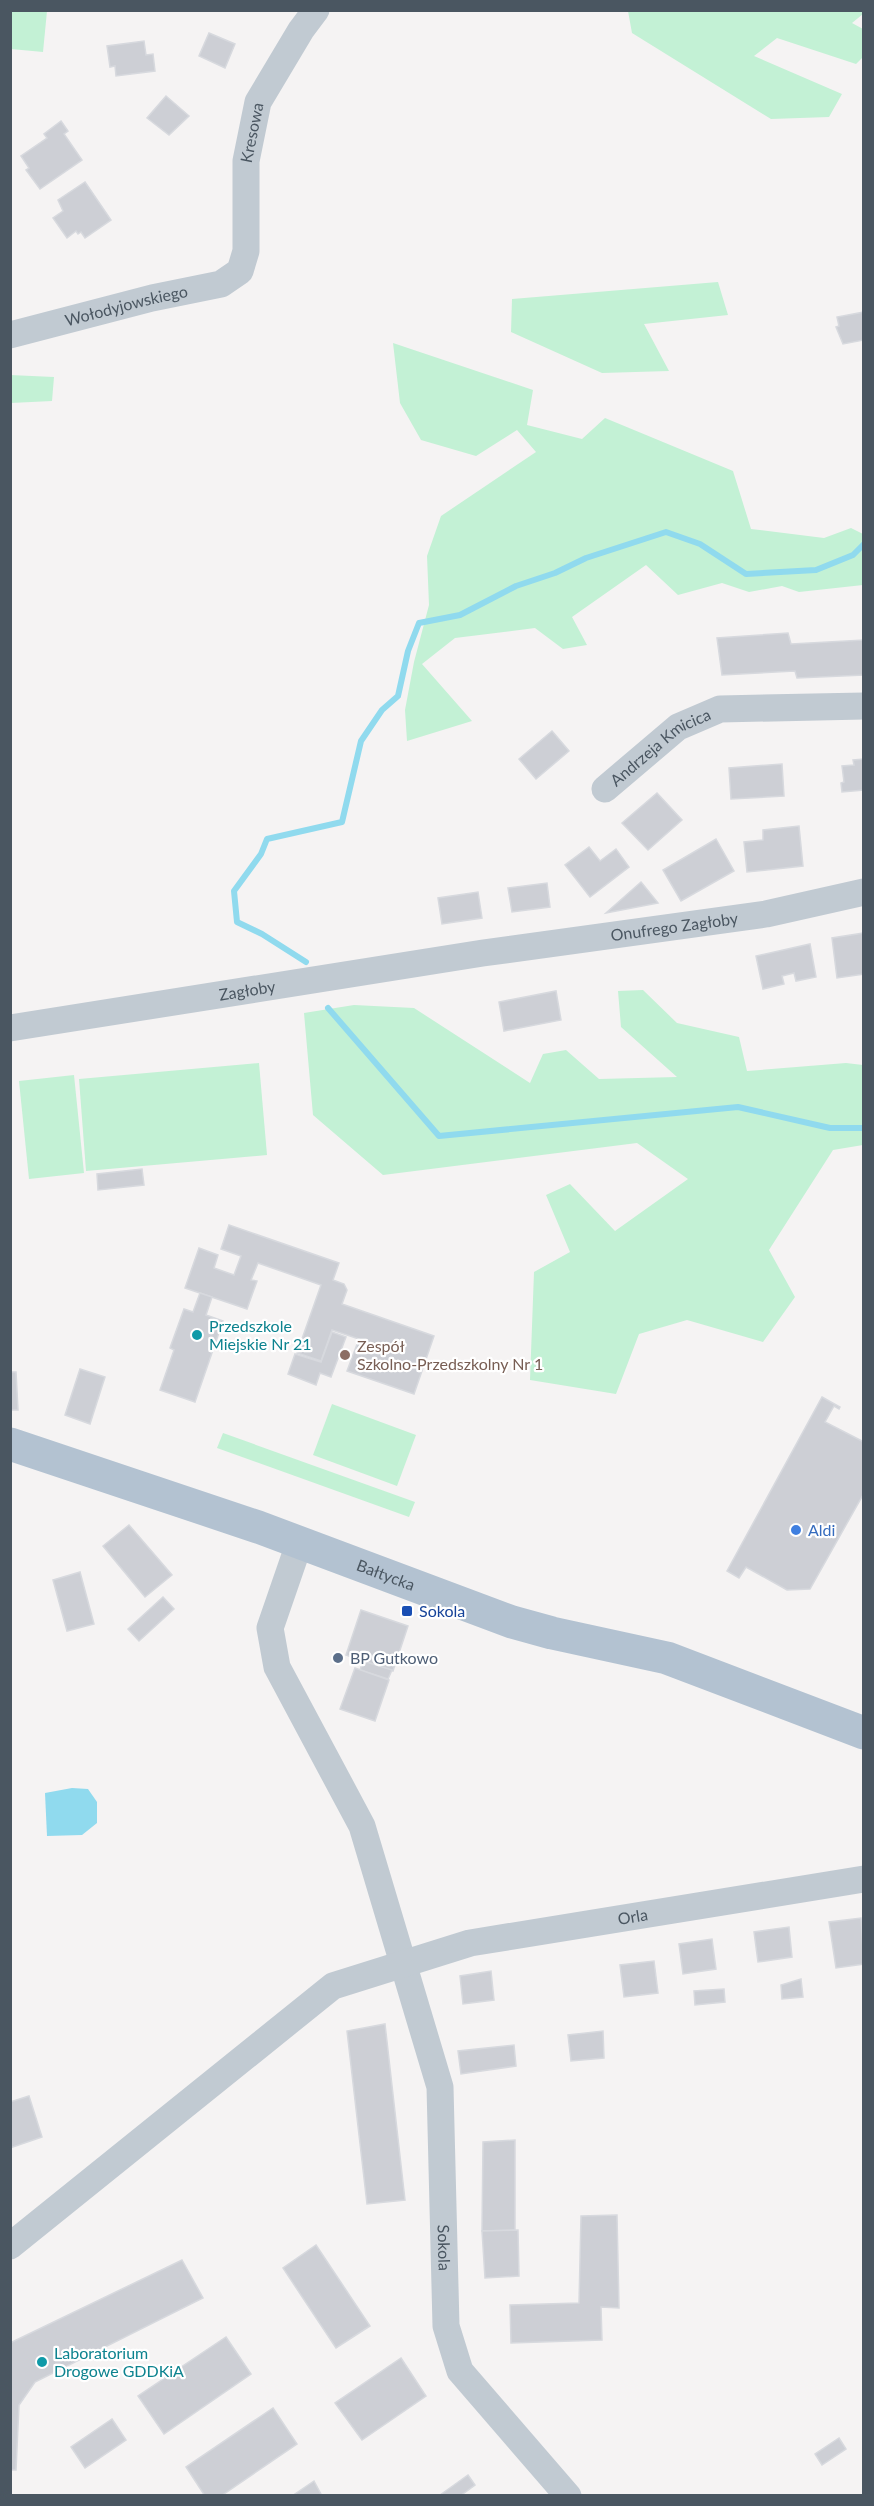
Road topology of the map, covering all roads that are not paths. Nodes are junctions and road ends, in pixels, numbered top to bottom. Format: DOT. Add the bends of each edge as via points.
graph roads {
  1 [pos="316,10"];
  2 [pos="240,271"];
  3 [pos="10,335"];
  4 [pos="864,706"];
  5 [pos="605,789"];
  6 [pos="864,892"];
  7 [pos="483,953"];
  8 [pos="10,1028"];
  9 [pos="10,1444"];
  10 [pos="299,1544"];
  11 [pos="864,1733"];
  12 [pos="864,1879"];
  13 [pos="403,1965"];
  14 [pos="10,2246"];
  15 [pos="568,2496"];
  1 -- 2 [label="street, Kresowa" via="258,102 246,161 246,251"];
  2 -- 3 [label="street, Wołodyjowskiego" via="221,284"];
  4 -- 5 [label="street, Andrzeja Kmicica" via="720,709 678,727"];
  6 -- 7 [label="street, Onufrego Zagłoby" via="766,914"];
  7 -- 8 [label="street, Zagłoby"];
  9 -- 10 [label="main road, Bałtycka" via="193,1504"];
  10 -- 11 [label="main road, Bałtycka" via="512,1622 667,1658"];
  10 -- 13 [label="street, Sokola" via="270,1628 277,1667 362,1826"];
  12 -- 13 [label="street, Orla" via="470,1942"];
  13 -- 14 [label="street" via="333,1986"];
  13 -- 15 [label="street, Sokola" via="440,2087 446,2326 460,2371"];
}
